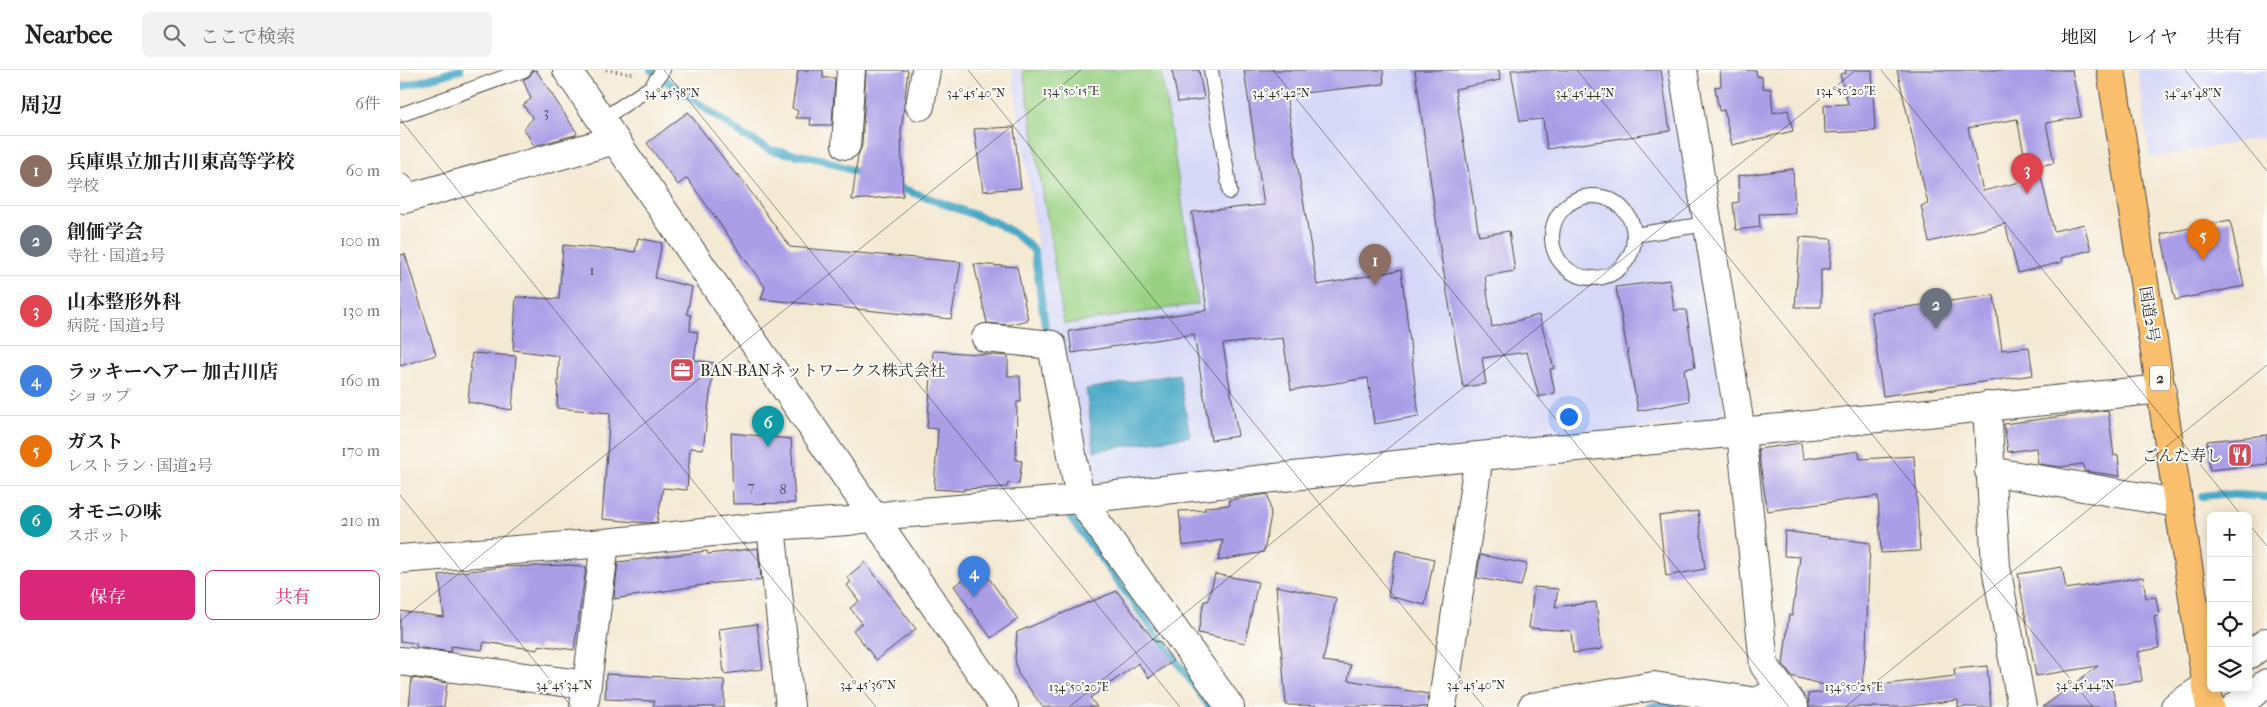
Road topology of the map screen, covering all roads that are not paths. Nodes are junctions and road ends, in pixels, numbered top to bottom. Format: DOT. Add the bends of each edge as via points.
graph roads {
  1 [pos="524,70"];
  2 [pos="567,70"];
  3 [pos="663,70"];
  4 [pos="852,70"];
  5 [pos="926,70"];
  6 [pos="1211,70"];
  7 [pos="1684,70"];
  8 [pos="2111,70"];
  9 [pos="920,106"];
  10 [pos="400,115"];
  11 [pos="608,130"];
  12 [pos="846,145"];
  13 [pos="400,188"];
  14 [pos="1230,192"];
  15 [pos="1707,224"];
  16 [pos="1634,235"];
  17 [pos="986,338"];
  18 [pos="2162,389"];
  19 [pos="1987,406"];
  20 [pos="1741,432"];
  21 [pos="1478,456"];
  22 [pos="1989,471"];
  23 [pos="1080,499"];
  24 [pos="2177,503"];
  25 [pos="873,516"];
  26 [pos="771,526"];
  27 [pos="605,543"];
  28 [pos="400,559"];
  29 [pos="2267,642"];
  30 [pos="2252,652"];
  31 [pos="400,661"];
  32 [pos="2207,680"];
  33 [pos="2267,683"];
  34 [pos="2209,692"];
  35 [pos="585,696"];
  36 [pos="1787,699"];
  37 [pos="1735,703"];
  38 [pos="790,707"];
  39 [pos="1004,707"];
  40 [pos="1230,707"];
  41 [pos="1442,707"];
  42 [pos="1532,707"];
  43 [pos="2022,707"];
  44 [pos="2175,707"];
  45 [pos="2235,707"];
  1 -- 10 [label="lane"];
  2 -- 11 [label="street"];
  3 -- 11 [label="lane" via="652,87"];
  4 -- 12 [label="street"];
  5 -- 9 [label="street"];
  6 -- 14 [label="lane"];
  7 -- 15 [label="street"];
  8 -- 18 [label="highway, 国道2号 / 2"];
  11 -- 13 [label="street" via="404,199"];
  11 -- 25 [label="street"];
  15 -- 16 [label="lane"];
  15 -- 20 [label="street"];
  16 -- 16 [label="lane" via="1633,249 1626,262 1616,272 1591,278 1567,269 1553,247 1552,234 1555,222 1571,202 1599,196 1612,200 1623,209 1631,221"];
  17 -- 23 [label="street" via="1052,345"];
  18 -- 19 [label="street"];
  18 -- 24 [label="highway, 国道2号 / 2"];
  19 -- 20 [label="street"];
  19 -- 22 [label="street"];
  20 -- 21 [label="street"];
  20 -- 36 [label="street" via="1764,665"];
  21 -- 23 [label="street"];
  21 -- 41 [label="street"];
  22 -- 24 [label="street"];
  22 -- 43 [label="street" via="1996,567"];
  23 -- 25 [label="street"];
  23 -- 40 [label="street"];
  24 -- 32 [label="highway, 国道2号 / 2"];
  25 -- 26 [label="street" via="849,522"];
  25 -- 39 [label="street"];
  26 -- 27 [label="street"];
  26 -- 38 [label="street"];
  27 -- 28 [label="street"];
  27 -- 35 [label="street"];
  29 -- 30 [label="street"];
  31 -- 35 [label="street"];
  33 -- 45 [label="street"];
  34 -- 44 [label="street"];
  36 -- 37 [label="street"];
  37 -- 42 [label="street" via="1654,686"];
}
